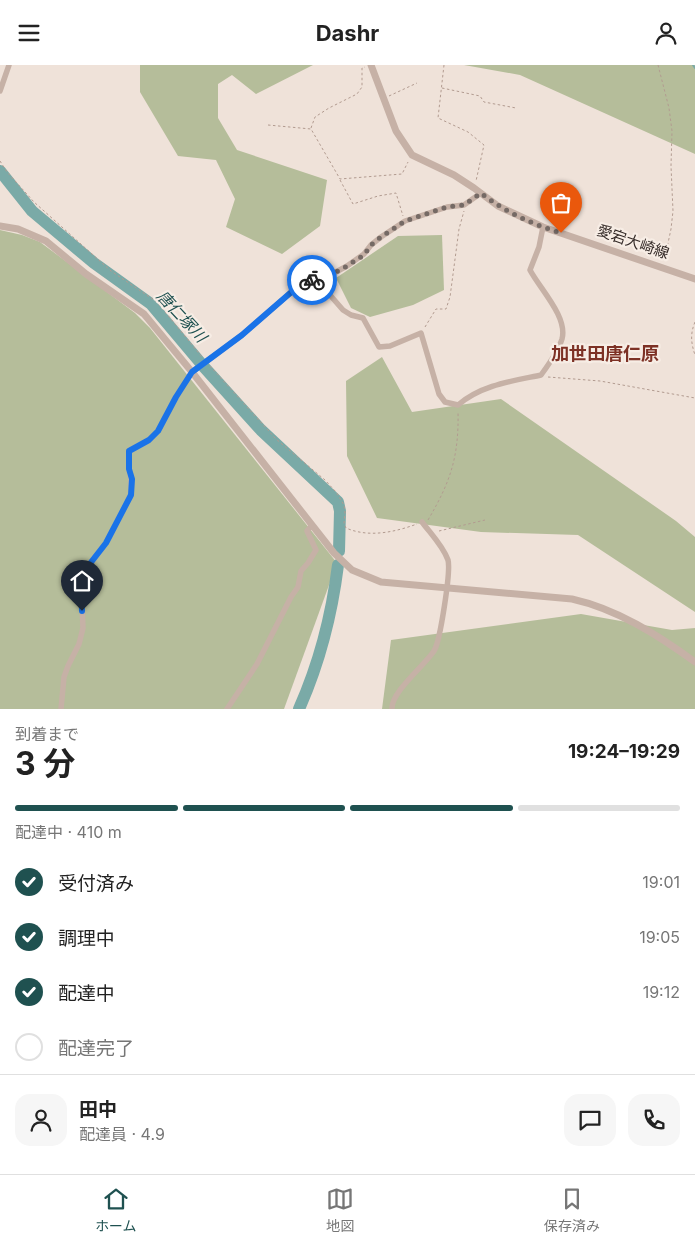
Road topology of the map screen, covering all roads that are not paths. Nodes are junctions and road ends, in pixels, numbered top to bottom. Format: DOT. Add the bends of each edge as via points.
graph roads {
  1 [pos="9,65"];
  2 [pos="370,65"];
  3 [pos="0,91"];
  4 [pos="481,193"];
  5 [pos="0,226"];
  6 [pos="544,227"];
  7 [pos="316,279"];
  8 [pos="695,279"];
  9 [pos="192,372"];
  10 [pos="422,522"];
  11 [pos="312,525"];
  12 [pos="446,588"];
  13 [pos="695,662"];
  14 [pos="61,709"];
  15 [pos="226,709"];
  16 [pos="392,709"];
  1 -- 3 [label="street"];
  2 -- 4 [label="street, 愛宕大崎線" via="396,131 412,155 454,175"];
  4 -- 6 [label="street, 愛宕大崎線" via="498,207"];
  4 -- 7 [label="street" via="464,205 447,207 405,221 376,241 364,255 334,273"];
  5 -- 9 [label="street" via="18,229 46,241 81,270 134,306 151,321"];
  6 -- 7 [label="street" via="530,270 562,324 562,338 554,357 540,375 488,387 468,396 458,405 445,402 439,395 420,333 390,346 378,347 363,318 343,310"];
  6 -- 8 [label="street, 愛宕大崎線"];
  7 -- 9 [label="street" via="296,288 242,335"];
  9 -- 11 [label="street"];
  9 -- 14 [label="street" via="158,431 129,451 131,495 106,543 85,570 81,582 83,628 64,677"];
  10 -- 12 [label="street" via="442,547 448,562"];
  11 -- 12 [label="street" via="352,570 381,582"];
  11 -- 15 [label="street" via="307,531 316,550 302,571 298,587 257,664"];
  12 -- 13 [label="street" via="589,603 609,610 663,640"];
  12 -- 16 [label="street" via="436,647 395,696"];
}
